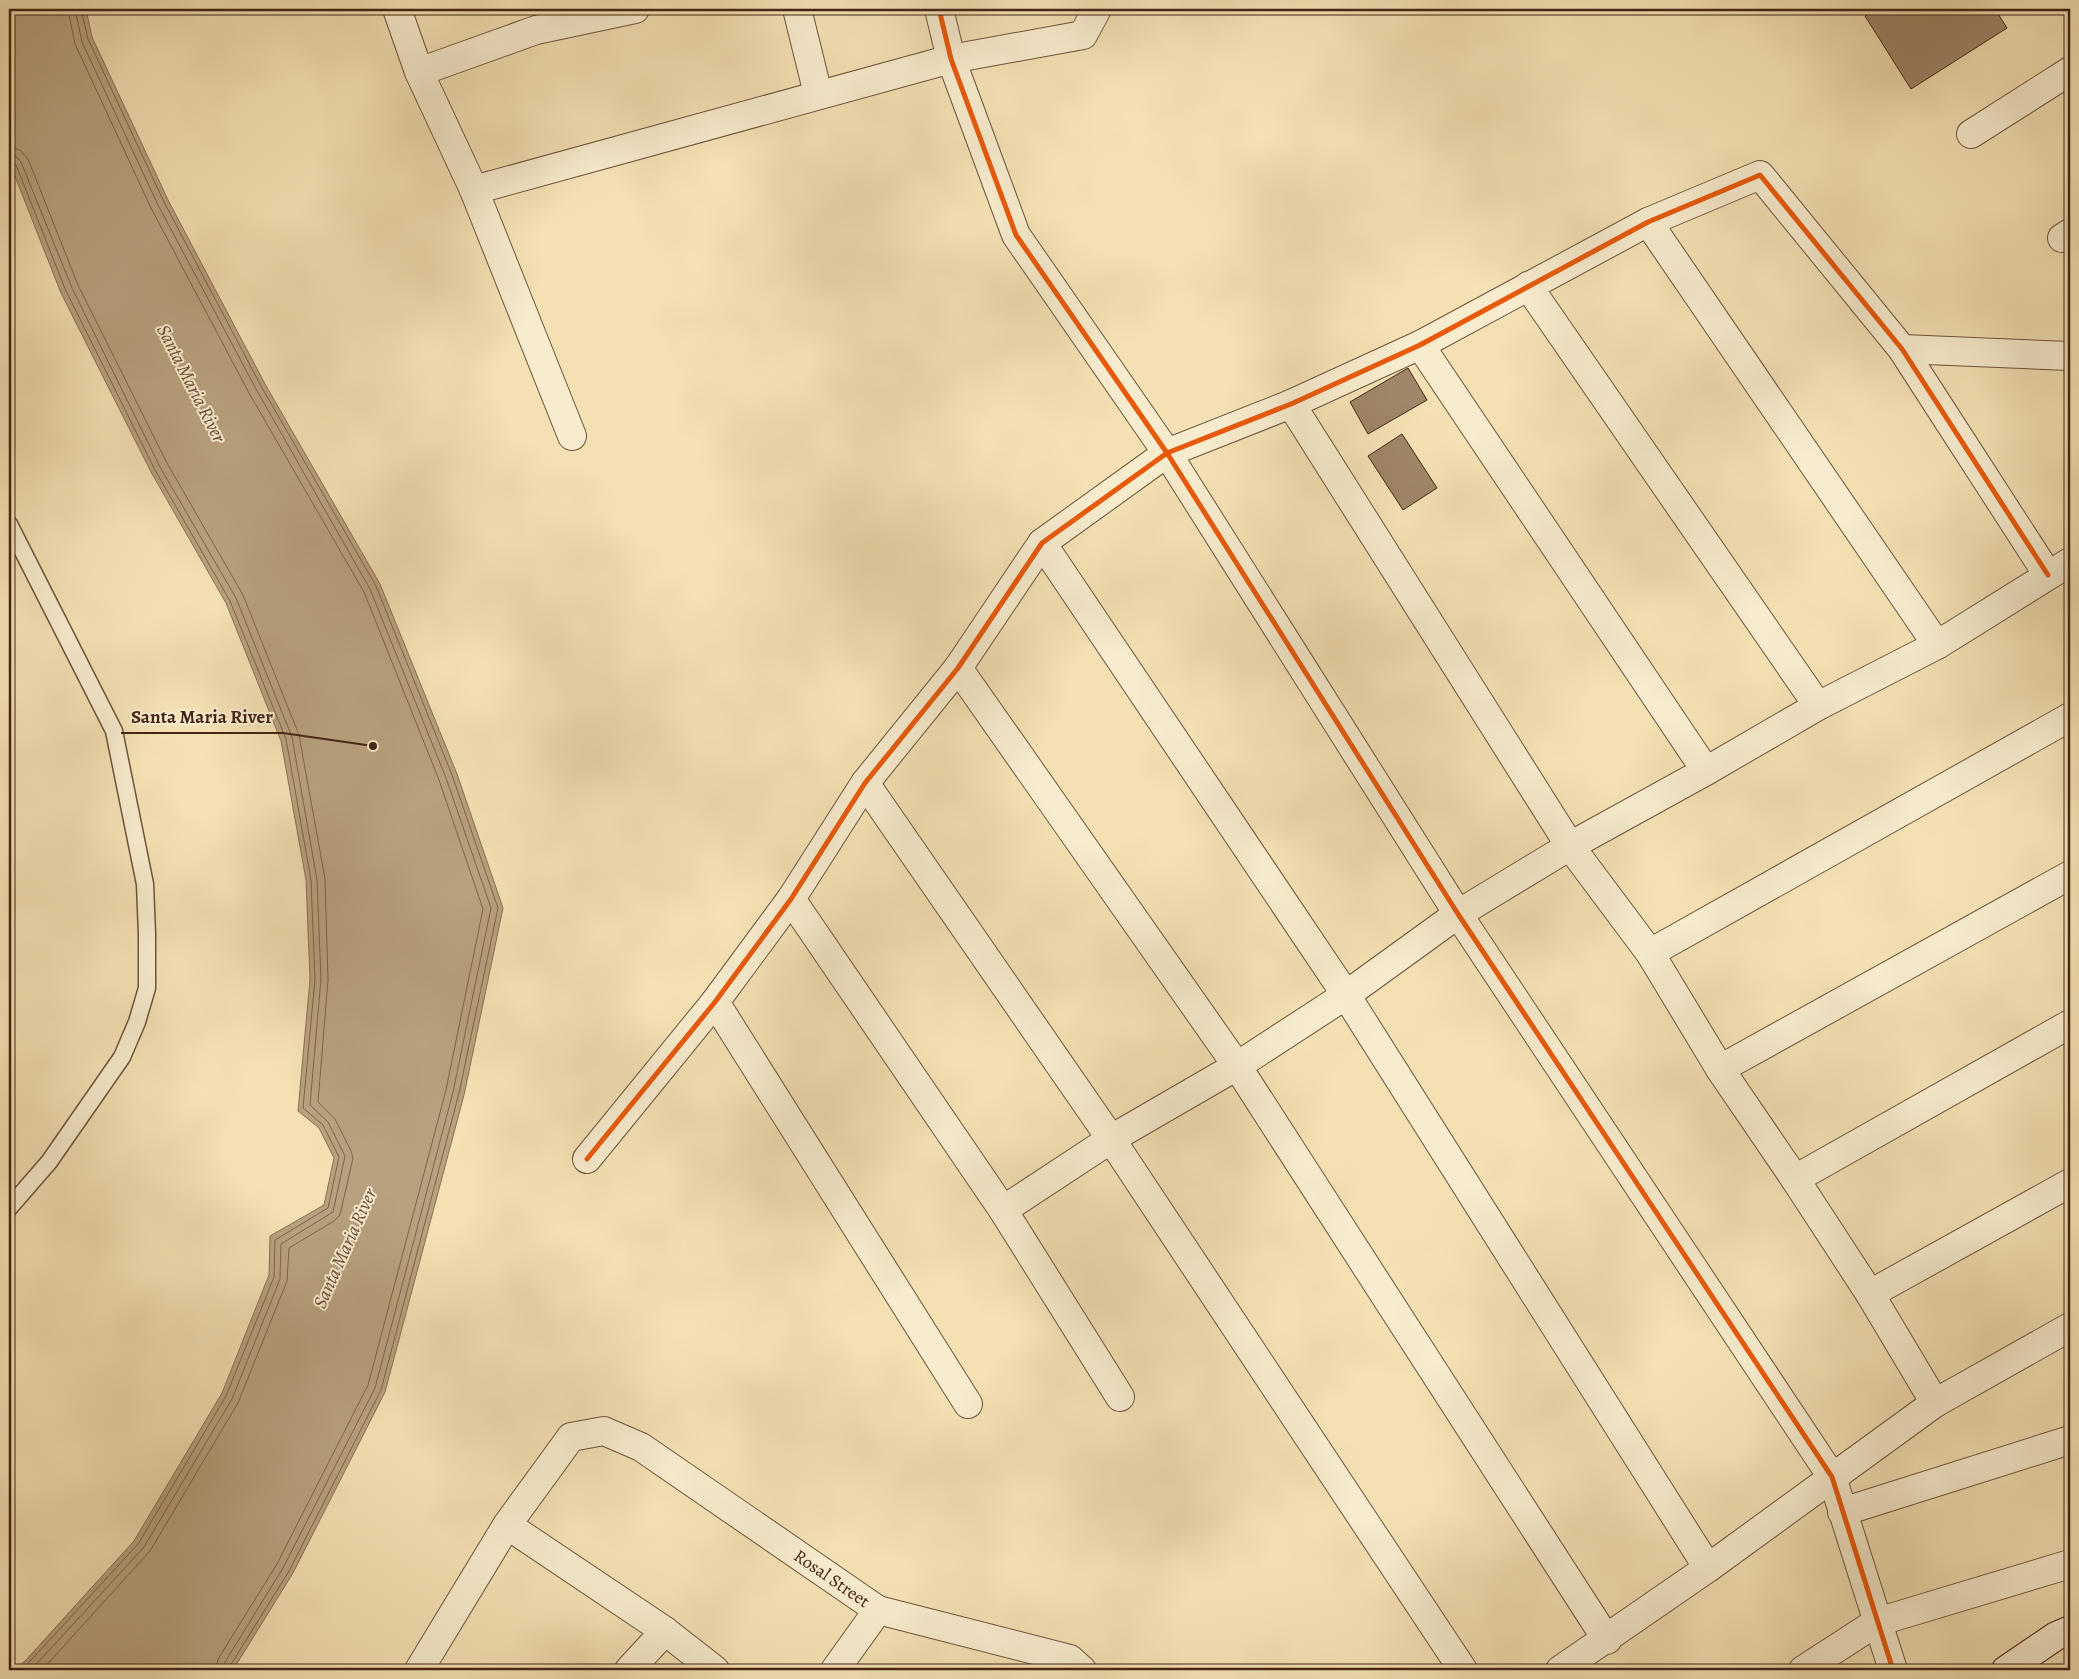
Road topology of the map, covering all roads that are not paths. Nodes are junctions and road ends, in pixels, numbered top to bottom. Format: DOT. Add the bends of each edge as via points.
graph roads {
  1 [pos="397,9"];
  2 [pos="635,9"];
  3 [pos="797,9"];
  4 [pos="939,9"];
  5 [pos="1096,9"];
  6 [pos="533,19"];
  7 [pos="951,59"];
  8 [pos="2070,71"];
  9 [pos="419,72"];
  10 [pos="818,94"];
  11 [pos="1971,134"];
  12 [pos="474,190"];
  13 [pos="1648,222"];
  14 [pos="1528,286"];
  15 [pos="1420,345"];
  16 [pos="1902,349"];
  17 [pos="2070,356"];
  18 [pos="1291,404"];
  19 [pos="572,436"];
  20 [pos="1168,453"];
  21 [pos="9,524"];
  22 [pos="1042,543"];
  23 [pos="2059,568"];
  24 [pos="1937,645"];
  25 [pos="958,668"];
  26 [pos="1818,706"];
  27 [pos="2070,717"];
  28 [pos="1706,771"];
  29 [pos="865,783"];
  30 [pos="1570,846"];
  31 [pos="2070,875"];
  32 [pos="791,900"];
  33 [pos="1458,914"];
  34 [pos="1650,953"];
  35 [pos="1346,995"];
  36 [pos="715,1002"];
  37 [pos="2070,1024"];
  38 [pos="1237,1066"];
  39 [pos="1720,1069"];
  40 [pos="1111,1139"];
  41 [pos="587,1159"];
  42 [pos="1795,1179"];
  43 [pos="2070,1183"];
  44 [pos="9,1208"];
  45 [pos="1002,1210"];
  46 [pos="1870,1294"];
  47 [pos="2070,1328"];
  48 [pos="1120,1397"];
  49 [pos="1935,1403"];
  50 [pos="968,1404"];
  51 [pos="2070,1440"];
  52 [pos="1832,1477"];
  53 [pos="1842,1512"];
  54 [pos="507,1525"];
  55 [pos="2070,1564"];
  56 [pos="1708,1568"];
  57 [pos="878,1610"];
  58 [pos="1878,1622"];
  59 [pos="665,1630"];
  60 [pos="2070,1630"];
  61 [pos="1607,1640"];
  62 [pos="1071,1667"];
  63 [pos="419,1670"];
  64 [pos="629,1670"];
  65 [pos="715,1670"];
  66 [pos="835,1670"];
  67 [pos="1463,1670"];
  68 [pos="1560,1670"];
  69 [pos="1804,1670"];
  70 [pos="1893,1670"];
  71 [pos="2006,1670"];
  1 -- 9 [label="street"];
  2 -- 6 [label="street"];
  3 -- 10 [label="street"];
  4 -- 7 [label="street"];
  5 -- 7 [label="street" via="1083,35"];
  6 -- 9 [label="street"];
  7 -- 10 [label="street"];
  7 -- 20 [label="street" via="1016,235"];
  8 -- 11 [label="street"];
  9 -- 12 [label="street"];
  10 -- 12 [label="street"];
  12 -- 19 [label="street"];
  13 -- 14 [label="street"];
  13 -- 16 [label="street" via="1760,176"];
  13 -- 24 [label="street"];
  14 -- 15 [label="street"];
  14 -- 26 [label="street"];
  15 -- 18 [label="street"];
  15 -- 28 [label="street"];
  16 -- 17 [label="street"];
  16 -- 23 [label="street"];
  18 -- 20 [label="street"];
  18 -- 30 [label="street"];
  20 -- 22 [label="street"];
  20 -- 33 [label="street"];
  21 -- 44 [label="lane" via="114,731 145,884 147,934 146,988 137,1022 122,1057 49,1162"];
  22 -- 25 [label="street"];
  22 -- 35 [label="street"];
  23 -- 24 [label="street"];
  24 -- 26 [label="street"];
  25 -- 29 [label="street"];
  25 -- 38 [label="street"];
  26 -- 28 [label="street"];
  27 -- 34 [label="street"];
  28 -- 30 [label="street"];
  29 -- 32 [label="street"];
  29 -- 40 [label="street"];
  30 -- 33 [label="street"];
  30 -- 34 [label="street"];
  31 -- 39 [label="street"];
  32 -- 36 [label="street"];
  32 -- 45 [label="street"];
  33 -- 35 [label="street"];
  33 -- 52 [label="street"];
  34 -- 39 [label="street"];
  35 -- 38 [label="street"];
  35 -- 56 [label="street"];
  36 -- 41 [label="street"];
  36 -- 50 [label="street"];
  37 -- 42 [label="street"];
  38 -- 40 [label="street"];
  38 -- 61 [label="street"];
  39 -- 42 [label="street"];
  40 -- 45 [label="street"];
  40 -- 67 [label="street"];
  42 -- 46 [label="street"];
  43 -- 46 [label="street"];
  45 -- 48 [label="street"];
  46 -- 49 [label="street"];
  47 -- 49 [label="street"];
  49 -- 52 [label="street"];
  51 -- 53 [label="street"];
  52 -- 53 [label="street"];
  52 -- 56 [label="street"];
  53 -- 58 [label="street"];
  54 -- 57 [label="street, Rosal Street" via="572,1437 604,1431 641,1447"];
  54 -- 59 [label="street"];
  54 -- 63 [label="street"];
  55 -- 58 [label="street"];
  56 -- 61 [label="street"];
  57 -- 62 [label="street, Rosal Street"];
  57 -- 66 [label="street"];
  58 -- 69 [label="street"];
  58 -- 70 [label="street"];
  59 -- 64 [label="street"];
  59 -- 65 [label="street"];
  60 -- 71 [label="street"];
  61 -- 68 [label="street"];
}
